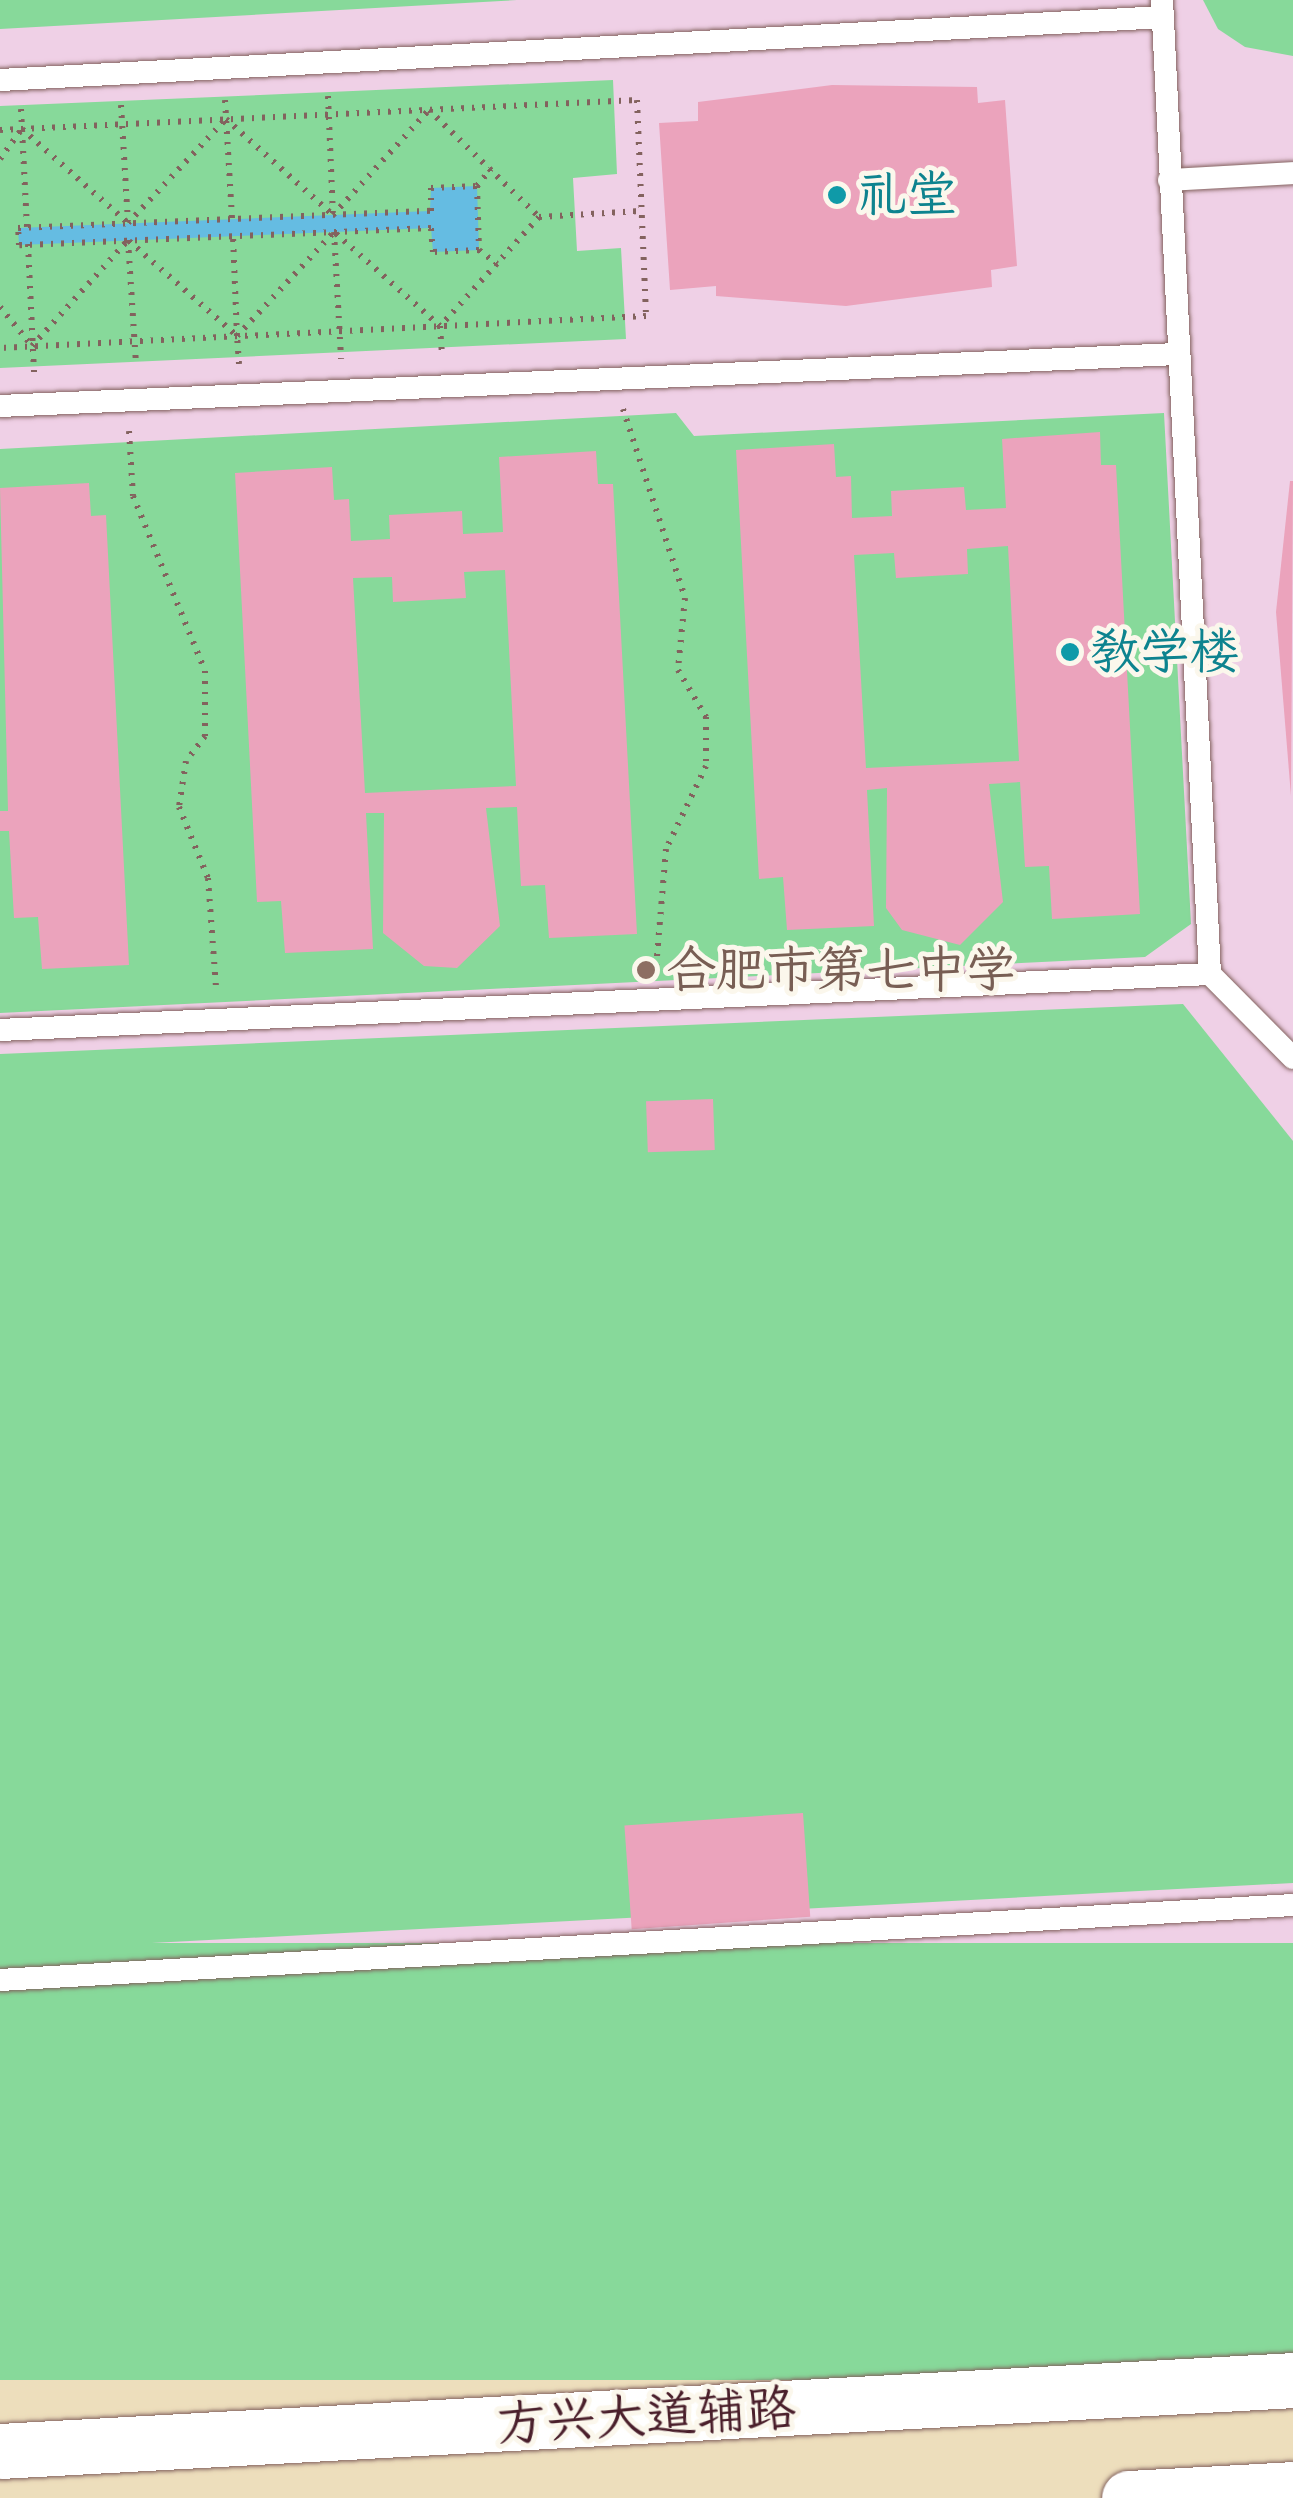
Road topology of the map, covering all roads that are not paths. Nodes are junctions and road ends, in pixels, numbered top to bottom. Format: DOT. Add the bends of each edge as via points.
graph roads {
  1 [pos="1162,8"];
  2 [pos="10,80"];
  3 [pos="1293,173"];
  4 [pos="1169,180"];
  5 [pos="1178,354"];
  6 [pos="0,406"];
  7 [pos="1210,974"];
  8 [pos="0,1030"];
  9 [pos="1293,1058"];
  10 [pos="1293,1905"];
  11 [pos="0,1980"];
  12 [pos="1293,2380"];
  13 [pos="0,2451"];
  14 [pos="1293,2489"];
  15 [pos="1130,2498"];
  1 -- 2 [label="lane"];
  1 -- 4 [label="lane"];
  3 -- 4 [label="lane"];
  4 -- 5 [label="lane"];
  5 -- 6 [label="lane"];
  5 -- 7 [label="lane"];
  7 -- 8 [label="lane"];
  7 -- 9 [label="lane"];
  10 -- 11 [label="lane"];
  12 -- 13 [label="main road, 方兴大道辅路"];
  14 -- 15 [label="main road"];
}
